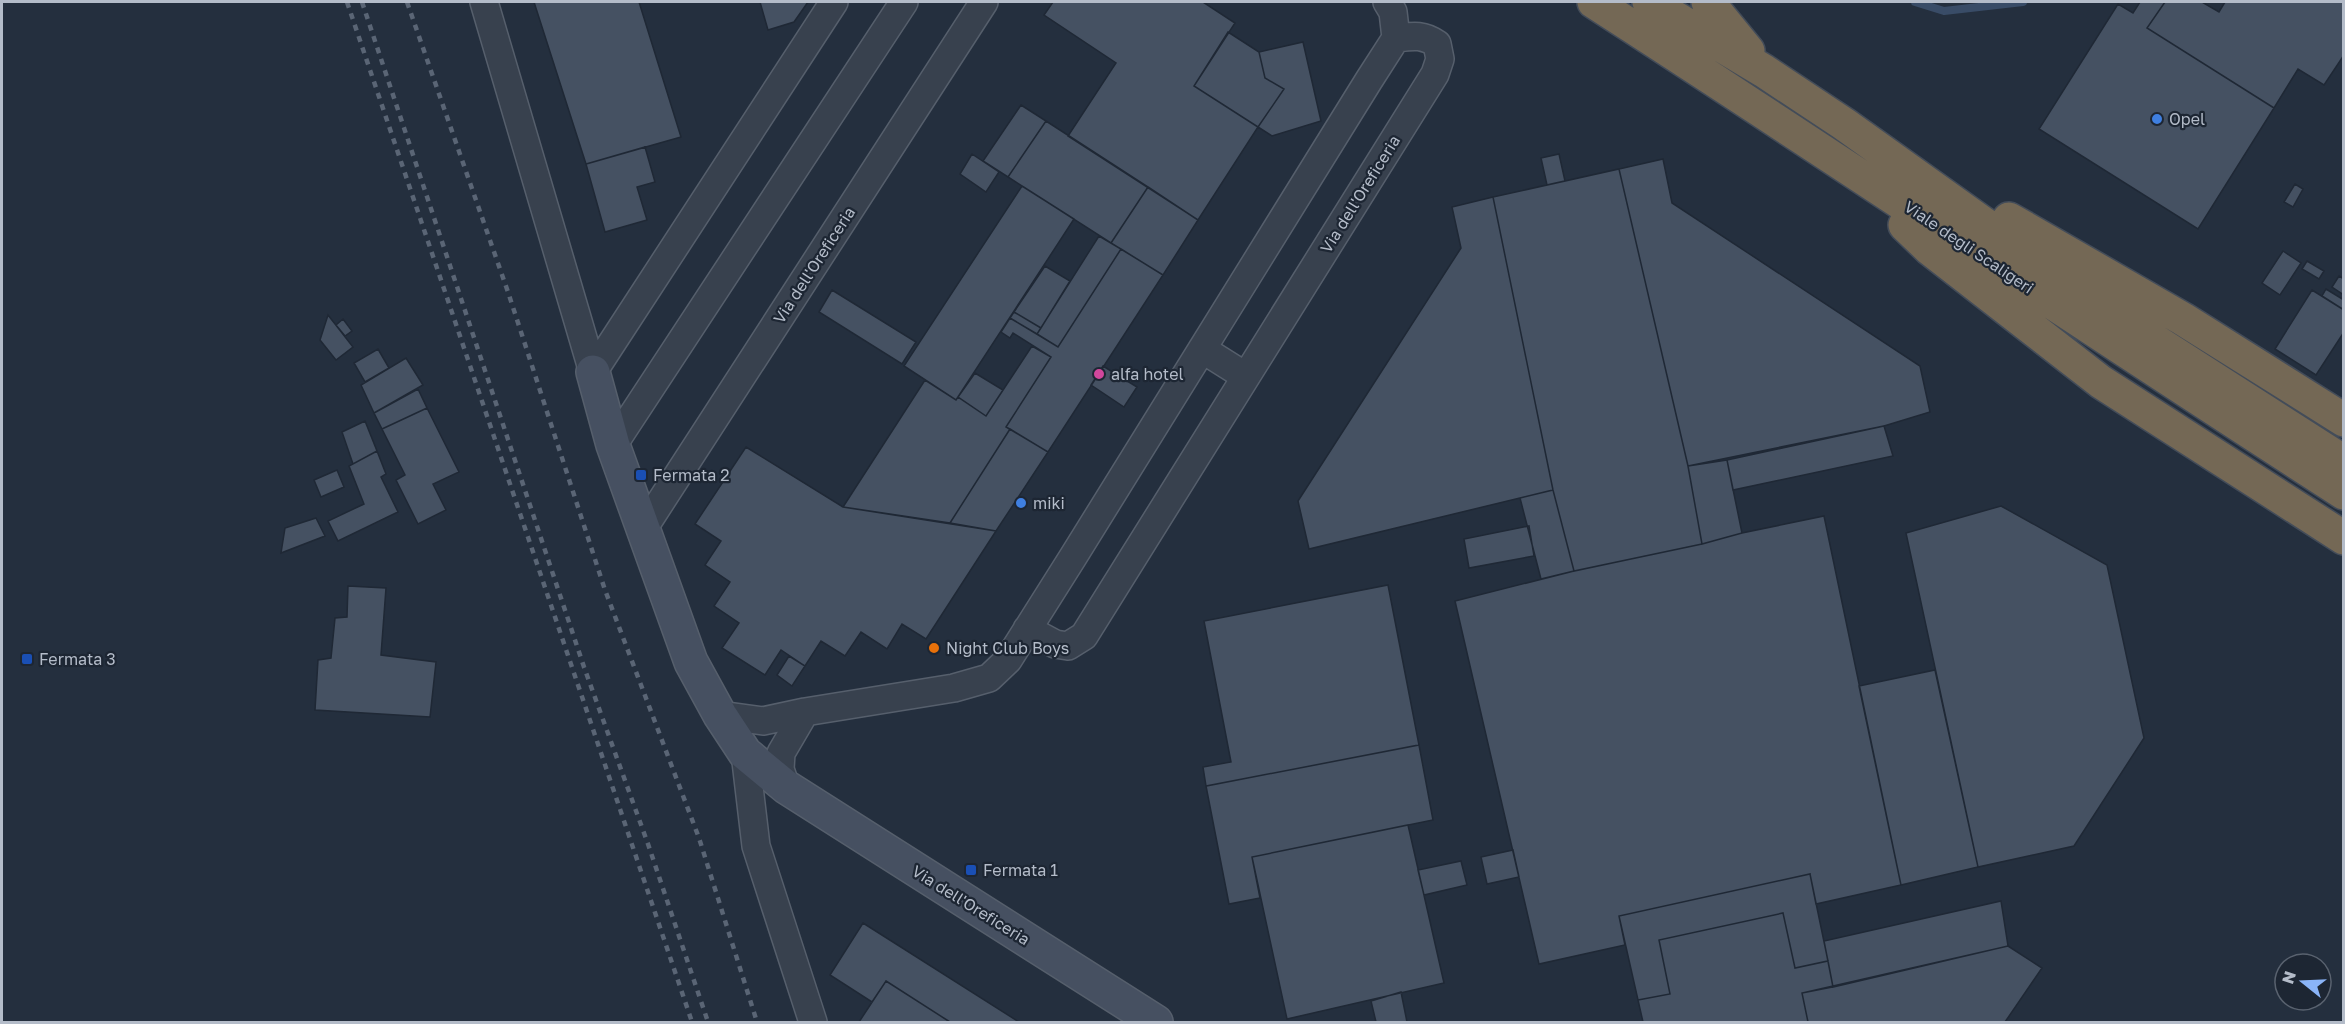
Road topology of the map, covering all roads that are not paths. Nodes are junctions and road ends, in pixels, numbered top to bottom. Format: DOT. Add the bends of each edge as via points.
graph roads {
  1 [pos="484,2"];
  2 [pos="834,2"];
  3 [pos="904,2"];
  4 [pos="984,2"];
  5 [pos="1386,2"];
  6 [pos="1594,2"];
  7 [pos="1649,2"];
  8 [pos="1707,2"];
  9 [pos="1396,39"];
  10 [pos="1764,71"];
  11 [pos="1844,124"];
  12 [pos="1827,152"];
  13 [pos="1202,350"];
  14 [pos="593,372"];
  15 [pos="1245,376"];
  16 [pos="2343,420"];
  17 [pos="613,446"];
  18 [pos="2343,462"];
  19 [pos="2343,494"];
  20 [pos="643,529"];
  21 [pos="2343,538"];
  22 [pos="1027,629"];
  23 [pos="805,712"];
  24 [pos="720,715"];
  25 [pos="745,753"];
  26 [pos="786,787"];
  27 [pos="813,1023"];
  28 [pos="1156,1023"];
  1 -- 14 [label="street"];
  2 -- 14 [label="street"];
  3 -- 17 [label="street"];
  4 -- 20 [label="street, Via dell'Oreficeria"];
  5 -- 9 [label="street" via="1393,12"];
  6 -- 12 [label="highway, Viale degli Scaligeri"];
  7 -- 10 [label="highway, Viale degli Scaligeri"];
  8 -- 10 [label="highway"];
  9 -- 13 [label="street"];
  9 -- 15 [label="street, Via dell'Oreficeria" via="1418,35 1437,44 1440,59 1435,74"];
  10 -- 11 [label="highway, Viale degli Scaligeri"];
  11 -- 16 [label="highway" via="2183,319"];
  11 -- 18 [label="highway, Viale degli Scaligeri" via="2088,298"];
  12 -- 19 [label="highway, Viale degli Scaligeri"];
  12 -- 21 [label="highway" via="1930,249 2101,382"];
  13 -- 15 [label="street"];
  13 -- 22 [label="street"];
  14 -- 17 [label="street, Via dell'Oreficeria"];
  15 -- 22 [label="street, Via dell'Oreficeria" via="1084,636 1068,646 1055,645"];
  17 -- 20 [label="street, Via dell'Oreficeria"];
  20 -- 24 [label="street, Via dell'Oreficeria" via="692,662"];
  22 -- 23 [label="street" via="1008,660 989,678 954,688"];
  23 -- 24 [label="street" via="763,721"];
  23 -- 26 [label="street" via="781,753 780,769"];
  24 -- 25 [label="street, Via dell'Oreficeria"];
  25 -- 26 [label="street, Via dell'Oreficeria"];
  25 -- 27 [label="street" via="756,846"];
  26 -- 28 [label="street, Via dell'Oreficeria"];
}
